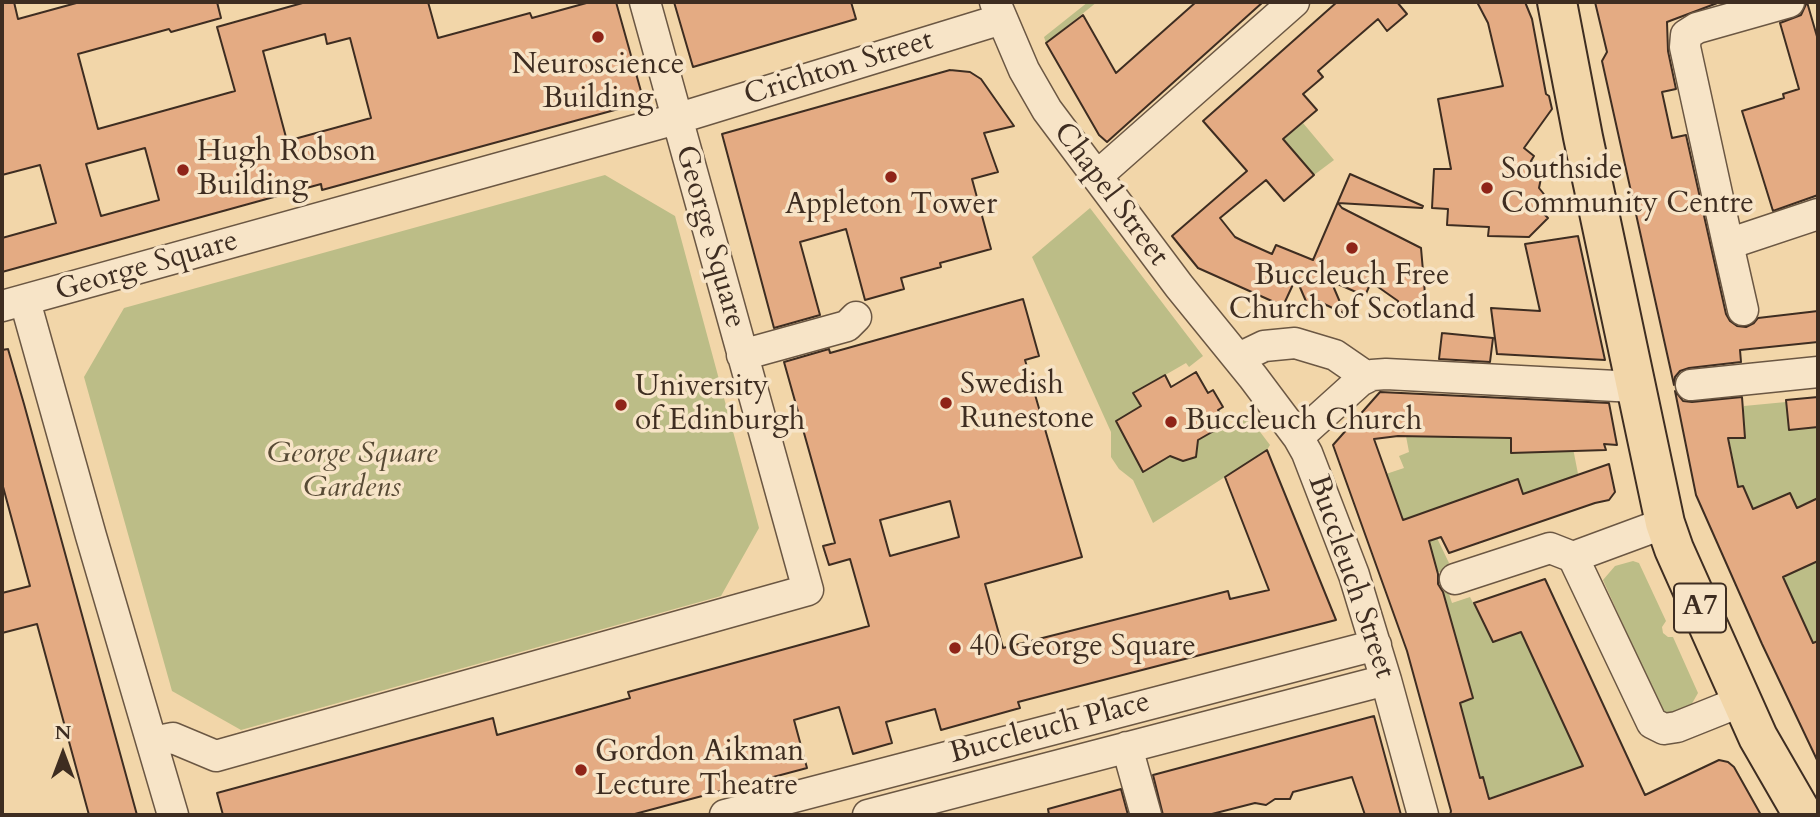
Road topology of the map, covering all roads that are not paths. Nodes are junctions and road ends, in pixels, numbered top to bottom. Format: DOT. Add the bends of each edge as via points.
graph roads {
  1 [pos="645,2"];
  2 [pos="1294,2"];
  3 [pos="1557,2"];
  4 [pos="1789,2"];
  5 [pos="998,10"];
  6 [pos="676,120"];
  7 [pos="1097,176"];
  8 [pos="1818,214"];
  9 [pos="1728,244"];
  10 [pos="13,303"];
  11 [pos="1743,310"];
  12 [pos="856,317"];
  13 [pos="742,355"];
  14 [pos="1239,358"];
  15 [pos="1818,372"];
  16 [pos="1367,377"];
  17 [pos="1691,385"];
  18 [pos="1635,387"];
  19 [pos="1298,437"];
  20 [pos="1663,519"];
  21 [pos="1573,557"];
  22 [pos="1455,579"];
  23 [pos="1376,645"];
  24 [pos="1386,680"];
  25 [pos="1742,701"];
  26 [pos="153,742"];
  27 [pos="1127,747"];
  28 [pos="173,815"];
  29 [pos="724,815"];
  30 [pos="868,815"];
  31 [pos="1146,815"];
  32 [pos="1423,815"];
  33 [pos="1803,815"];
  1 -- 6 [label="street"];
  2 -- 7 [label="street"];
  3 -- 18 [label="main road, A7"];
  4 -- 9 [label="street" via="1686,35"];
  5 -- 6 [label="street, Crichton Street"];
  5 -- 7 [label="street, Chapel Street" via="1047,110"];
  6 -- 10 [label="street, George Square"];
  6 -- 13 [label="street, George Square"];
  7 -- 14 [label="street, Chapel Street"];
  8 -- 9 [label="street"];
  9 -- 11 [label="street"];
  10 -- 26 [label="street, George Square" via="91,536"];
  12 -- 13 [label="street" via="847,326"];
  13 -- 26 [label="street, George Square" via="808,590 216,756 173,738"];
  14 -- 16 [label="street" via="1265,346 1295,343 1335,355"];
  14 -- 19 [label="street, Buccleuch Street"];
  15 -- 17 [label="street"];
  16 -- 18 [label="street" via="1386,374"];
  16 -- 19 [label="street"];
  18 -- 20 [label="main road, A7"];
  19 -- 23 [label="street, Buccleuch Street" via="1339,533"];
  20 -- 21 [label="street"];
  20 -- 25 [label="main road, A7"];
  21 -- 22 [label="street" via="1550,548"];
  21 -- 25 [label="street" via="1652,723 1664,729 1677,727"];
  23 -- 24 [label="street, Buccleuch Street"];
  23 -- 29 [label="street, Buccleuch Place"];
  24 -- 27 [label="street, Buccleuch Place"];
  24 -- 32 [label="street, Buccleuch Street"];
  25 -- 33 [label="main road, A7" via="1763,748"];
  26 -- 28 [label="street, George Square"];
  27 -- 30 [label="street, Buccleuch Place"];
  27 -- 31 [label="street"];
}
